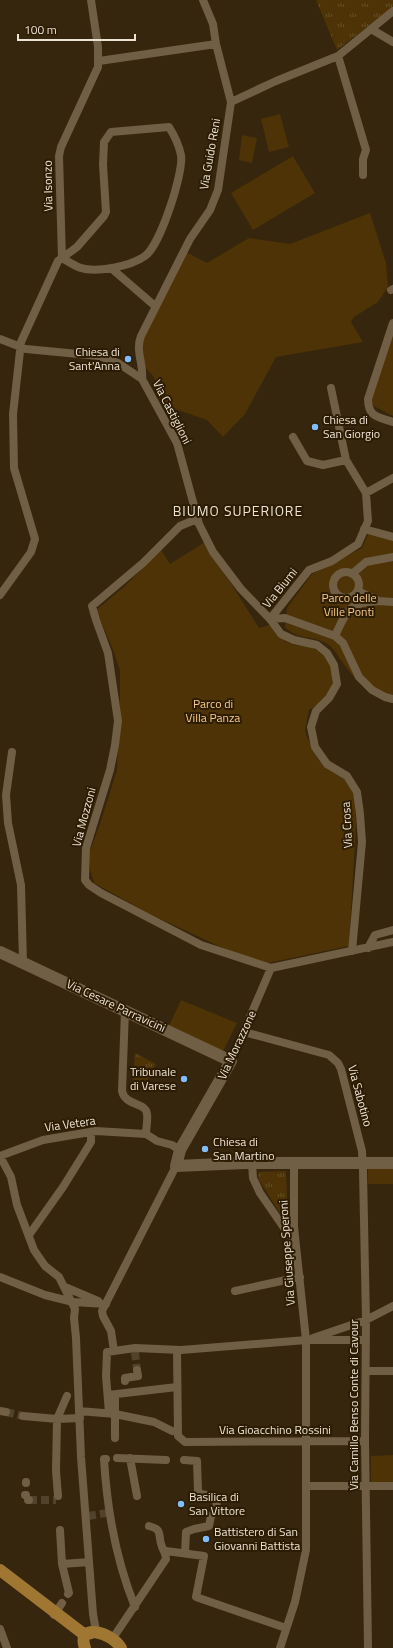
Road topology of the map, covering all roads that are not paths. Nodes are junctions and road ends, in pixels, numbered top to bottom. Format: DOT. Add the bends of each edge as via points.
graph roads {
  1 [pos="91,0"];
  2 [pos="203,0"];
  3 [pos="393,11"];
  4 [pos="371,29"];
  5 [pos="393,42"];
  6 [pos="216,44"];
  7 [pos="338,56"];
  8 [pos="99,61"];
  9 [pos="231,102"];
  10 [pos="363,175"];
  11 [pos="62,258"];
  12 [pos="111,268"];
  13 [pos="155,306"];
  14 [pos="393,323"];
  15 [pos="0,339"];
  16 [pos="21,346"];
  17 [pos="142,379"];
  18 [pos="331,388"];
  19 [pos="393,422"];
  20 [pos="293,437"];
  21 [pos="346,460"];
  22 [pos="393,478"];
  23 [pos="366,493"];
  24 [pos="197,518"];
  25 [pos="364,529"];
  26 [pos="393,537"];
  27 [pos="213,552"];
  28 [pos="393,557"];
  29 [pos="353,573"];
  30 [pos="358,590"];
  31 [pos="0,595"];
  32 [pos="379,601"];
  33 [pos="393,602"];
  34 [pos="270,619"];
  35 [pos="335,636"];
  36 [pos="393,699"];
  37 [pos="12,752"];
  38 [pos="393,930"];
  39 [pos="393,942"];
  40 [pos="368,948"];
  41 [pos="352,951"];
  42 [pos="0,952"];
  43 [pos="23,963"];
  44 [pos="271,968"];
  45 [pos="125,1011"];
  46 [pos="244,1032"];
  47 [pos="231,1061"];
  48 [pos="91,1132"];
  49 [pos="146,1134"];
  50 [pos="180,1150"];
  51 [pos="0,1156"];
  52 [pos="294,1163"];
  53 [pos="362,1163"];
  54 [pos="393,1163"];
  55 [pos="252,1164"];
  56 [pos="176,1166"];
  57 [pos="29,1235"];
  58 [pos="296,1239"];
  59 [pos="0,1277"];
  60 [pos="300,1277"];
  61 [pos="65,1287"];
  62 [pos="235,1291"];
  63 [pos="106,1304"];
  64 [pos="74,1305"];
  65 [pos="393,1306"];
  66 [pos="366,1320"];
  67 [pos="306,1340"];
  68 [pos="366,1340"];
  69 [pos="177,1350"];
  70 [pos="114,1351"];
  71 [pos="137,1370"];
  72 [pos="366,1372"];
  73 [pos="393,1372"];
  74 [pos="125,1381"];
  75 [pos="177,1387"];
  76 [pos="112,1395"];
  77 [pos="67,1396"];
  78 [pos="112,1413"];
  79 [pos="79,1415"];
  80 [pos="23,1416"];
  81 [pos="57,1419"];
  82 [pos="172,1430"];
  83 [pos="115,1438"];
  84 [pos="365,1441"];
  85 [pos="306,1442"];
  86 [pos="106,1458"];
  87 [pos="117,1458"];
  88 [pos="130,1458"];
  89 [pos="166,1460"];
  90 [pos="184,1460"];
  91 [pos="306,1486"];
  92 [pos="366,1486"];
  93 [pos="393,1486"];
  94 [pos="137,1496"];
  95 [pos="58,1499"];
  96 [pos="149,1526"];
  97 [pos="60,1530"];
  98 [pos="166,1551"];
  99 [pos="185,1554"];
  100 [pos="89,1562"];
  101 [pos="62,1564"];
  102 [pos="0,1571"];
  103 [pos="68,1594"];
  104 [pos="135,1607"];
  105 [pos="286,1628"];
  106 [pos="0,1629"];
  107 [pos="89,1638"];
  108 [pos="119,1646"];
  109 [pos="7,1648"];
  110 [pos="280,1648"];
  111 [pos="368,1648"];
  1 -- 8 [label="street, Via Isonzo"];
  2 -- 6 [label="street" via="213,24"];
  3 -- 4 [label="street"];
  4 -- 5 [label="street"];
  4 -- 7 [label="street"];
  6 -- 8 [label="street"];
  6 -- 9 [label="street"];
  7 -- 9 [label="street"];
  7 -- 10 [label="street" via="366,150"];
  8 -- 11 [label="street, Via Isonzo" via="59,156"];
  9 -- 13 [label="street, Via Guido Reni" via="218,190 210,210 190,239"];
  11 -- 12 [label="street" via="79,267"];
  11 -- 12 [label="street" via="77,247 106,212 102,164 104,142 111,132 169,127 181,156 179,177 161,232 146,256"];
  11 -- 16 [label="street" via="24,333"];
  12 -- 13 [label="street"];
  13 -- 17 [label="street, Via Guido Reni" via="138,344"];
  14 -- 19 [label="street" via="368,399 368,406 370,412 376,416"];
  15 -- 16 [label="street, Via Castiglioni"];
  16 -- 17 [label="street, Via Castiglioni" via="99,356 118,363"];
  16 -- 31 [label="street" via="13,414 14,468 34,539 31,552"];
  17 -- 24 [label="street, Via Castiglioni" via="176,443"];
  18 -- 21 [label="street, Via Biumi"];
  20 -- 21 [label="street" via="307,461 323,465"];
  21 -- 23 [label="street, Via Biumi"];
  22 -- 23 [label="street"];
  23 -- 25 [label="street, Via Biumi" via="368,521"];
  24 -- 27 [label="street, Via Castiglioni"];
  24 -- 44 [label="street, Via Mozzoni" via="180,526 143,563 92,606 108,653 118,721 110,770 86,848 85,880 101,893 201,945"];
  25 -- 26 [label="street"];
  25 -- 34 [label="street, Via Biumi" via="358,544 332,561 309,570"];
  27 -- 34 [label="street, Via Crosa" via="241,589"];
  28 -- 29 [label="street" via="366,562"];
  29 -- 30 [label="street" via="358,580"];
  29 -- 30 [label="street" via="347,572 335,577 334,587 336,593 345,598 356,595"];
  30 -- 32 [label="street"];
  32 -- 33 [label="street"];
  32 -- 35 [label="street" via="356,604 348,612"];
  34 -- 35 [label="street" via="285,618"];
  34 -- 41 [label="street, Via Crosa" via="281,634 317,645 327,653 334,665 337,684 329,698 316,711 311,728 315,747 327,764 348,776 357,792 362,842"];
  35 -- 36 [label="street" via="342,643 359,677 372,690"];
  37 -- 43 [label="street" via="6,795 8,823 22,885"];
  38 -- 40 [label="street" via="375,935"];
  39 -- 40 [label="street"];
  40 -- 41 [label="street"];
  41 -- 44 [label="street"];
  42 -- 43 [label="street, Via Cesare Parravicini"];
  43 -- 45 [label="street, Via Cesare Parravicini"];
  44 -- 46 [label="street, Via Morazzone"];
  45 -- 47 [label="street, Via Cesare Parravicini"];
  45 -- 49 [label="street" via="122,1091 127,1100 144,1108 147,1113"];
  46 -- 47 [label="street, Via Morazzone"];
  46 -- 53 [label="street, Via Sabotino" via="329,1055 338,1063 362,1151"];
  47 -- 50 [label="street, Via Morazzone"];
  48 -- 49 [label="street, Via Vetera"];
  48 -- 51 [label="street, Via Vetera" via="44,1140"];
  48 -- 57 [label="street" via="91,1142"];
  49 -- 50 [label="street"];
  50 -- 56 [label="street, Via Morazzone"];
  51 -- 57 [label="street" via="11,1177 17,1205"];
  52 -- 53 [label="street"];
  52 -- 55 [label="street"];
  52 -- 58 [label="street, Via Giuseppe Speroni"];
  53 -- 54 [label="street"];
  53 -- 66 [label="street, Via Camillo Benso Conte di Cavour"];
  55 -- 56 [label="street"];
  55 -- 58 [label="street" via="253,1178 260,1193 289,1234"];
  56 -- 63 [label="street"];
  57 -- 61 [label="street" via="34,1250 45,1266 59,1277"];
  58 -- 60 [label="street, Via Giuseppe Speroni"];
  59 -- 64 [label="street"];
  60 -- 62 [label="street"];
  60 -- 67 [label="street, Via Giuseppe Speroni"];
  61 -- 63 [label="street"];
  61 -- 64 [label="street"];
  63 -- 64 [label="street"];
  63 -- 70 [label="street" via="103,1316 111,1331"];
  64 -- 79 [label="street"];
  65 -- 66 [label="street"];
  66 -- 67 [label="street"];
  66 -- 68 [label="street, Via Camillo Benso Conte di Cavour"];
  67 -- 68 [label="street"];
  67 -- 69 [label="street"];
  67 -- 85 [label="street, Via Giuseppe Speroni"];
  68 -- 72 [label="street, Via Camillo Benso Conte di Cavour"];
  69 -- 70 [label="street"];
  69 -- 75 [label="street"];
  70 -- 76 [label="street" via="107,1352 106,1376"];
  71 -- 74 [label="street" via="138,1376 125,1378"];
  72 -- 73 [label="street"];
  72 -- 84 [label="street, Via Camillo Benso Conte di Cavour"];
  75 -- 76 [label="street"];
  75 -- 85 [label="street, Via Gioacchino Rossini" via="178,1436 185,1442"];
  76 -- 78 [label="street"];
  77 -- 81 [label="street"];
  78 -- 79 [label="street"];
  78 -- 82 [label="street" via="154,1422"];
  78 -- 83 [label="street"];
  79 -- 81 [label="street"];
  79 -- 100 [label="street"];
  80 -- 81 [label="street"];
  81 -- 95 [label="street"];
  84 -- 85 [label="street, Via Gioacchino Rossini"];
  84 -- 92 [label="street, Via Camillo Benso Conte di Cavour"];
  85 -- 91 [label="street, Via Giuseppe Speroni"];
  86 -- 104 [label="street" via="104,1459 109,1513 119,1562"];
  87 -- 88 [label="street"];
  88 -- 89 [label="street"];
  88 -- 94 [label="street"];
  90 -- 99 [label="street" via="197,1461 198,1491 216,1497 217,1510 211,1516 210,1526 186,1532"];
  91 -- 92 [label="street"];
  91 -- 105 [label="street, Via Giuseppe Speroni" via="306,1550 295,1602"];
  92 -- 93 [label="street"];
  92 -- 111 [label="street, Via Camillo Benso Conte di Cavour"];
  96 -- 98 [label="street" via="157,1528 160,1532 162,1547"];
  97 -- 101 [label="street"];
  98 -- 99 [label="street"];
  98 -- 104 [label="street" via="166,1559"];
  99 -- 105 [label="street" via="204,1556 196,1597"];
  100 -- 101 [label="street"];
  100 -- 107 [label="street"];
  101 -- 103 [label="street"];
  102 -- 107 [label="main road" via="57,1610"];
  104 -- 108 [label="street"];
  105 -- 110 [label="street, Via Giuseppe Speroni"];
  106 -- 109 [label="street"];
  107 -- 108 [label="main road" via="101,1632"];
}
